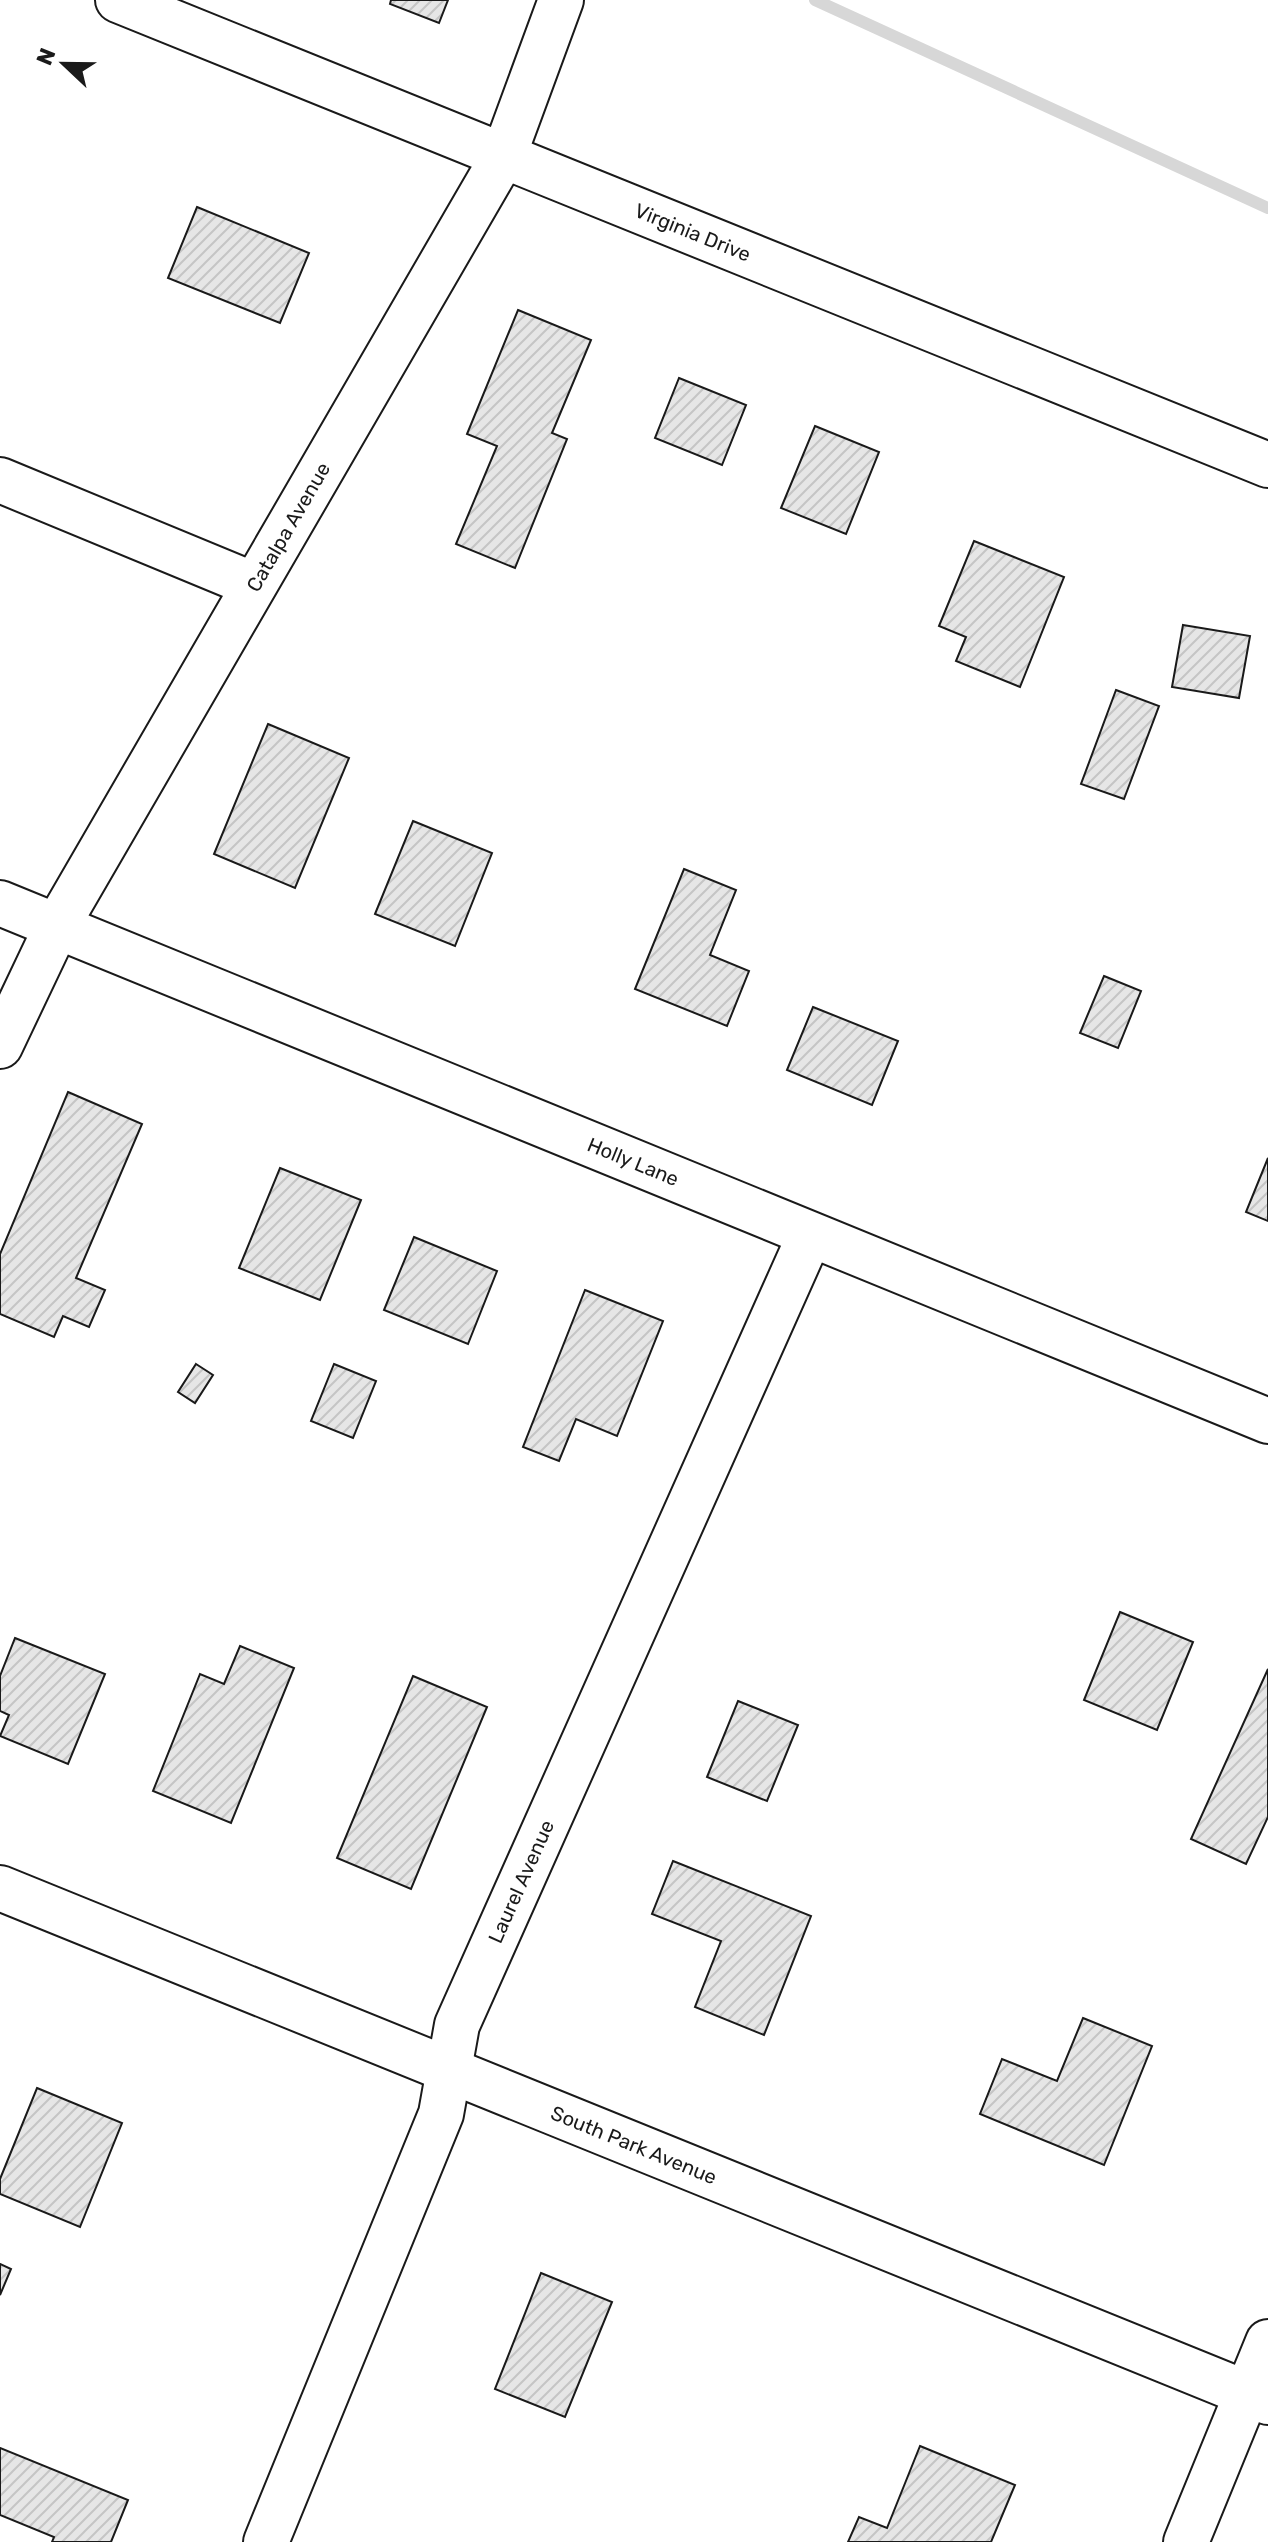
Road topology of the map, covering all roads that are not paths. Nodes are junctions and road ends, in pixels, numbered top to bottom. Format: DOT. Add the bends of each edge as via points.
graph roads {
  1 [pos="118,0"];
  2 [pos="561,0"];
  3 [pos="504,155"];
  4 [pos="1268,465"];
  5 [pos="0,480"];
  6 [pos="254,585"];
  7 [pos="0,903"];
  8 [pos="57,926"];
  9 [pos="0,1046"];
  10 [pos="810,1235"];
  11 [pos="1268,1421"];
  12 [pos="0,1888"];
  13 [pos="449,2072"];
  14 [pos="1268,2342"];
  15 [pos="1258,2398"];
  16 [pos="266,2542"];
  17 [pos="1186,2542"];
  1 -- 3 [label="street, Virginia Drive"];
  2 -- 3 [label="street, Catalpa Avenue"];
  3 -- 4 [label="street, Virginia Drive"];
  3 -- 6 [label="street, Catalpa Avenue"];
  5 -- 6 [label="street"];
  6 -- 8 [label="street, Catalpa Avenue"];
  7 -- 8 [label="street, Holly Lane"];
  8 -- 9 [label="street, Catalpa Avenue"];
  8 -- 10 [label="street, Holly Lane"];
  10 -- 11 [label="street, Holly Lane"];
  10 -- 13 [label="street, Laurel Avenue" via="457,2025"];
  12 -- 13 [label="street, South Park Avenue"];
  13 -- 15 [label="street, South Park Avenue"];
  13 -- 16 [label="street, Laurel Avenue" via="441,2114"];
  14 -- 15 [label="street"];
  15 -- 17 [label="street"];
}
